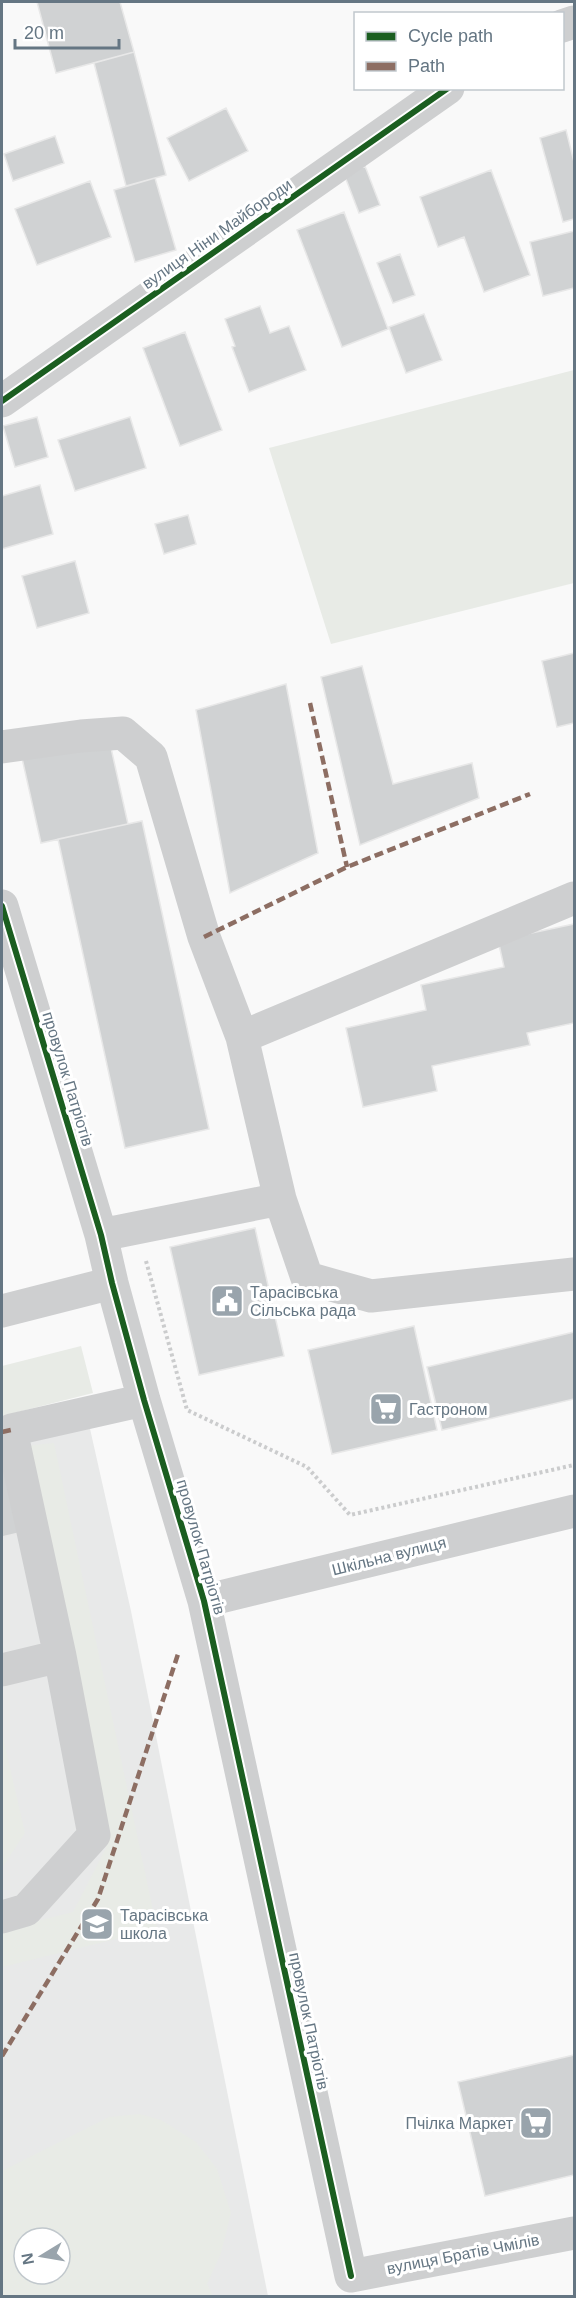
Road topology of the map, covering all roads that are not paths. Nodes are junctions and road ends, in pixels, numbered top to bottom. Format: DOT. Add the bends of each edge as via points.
graph roads {
  1 [pos="445,90"];
  2 [pos="2,401"];
  3 [pos="2,747"];
  4 [pos="574,898"];
  5 [pos="2,906"];
  6 [pos="242,1036"];
  7 [pos="279,1199"];
  8 [pos="101,1235"];
  9 [pos="574,1274"];
  10 [pos="112,1282"];
  11 [pos="2,1311"];
  12 [pos="144,1400"];
  13 [pos="574,1511"];
  14 [pos="204,1601"];
  15 [pos="60,1656"];
  16 [pos="2,1670"];
  17 [pos="2,1917"];
  18 [pos="574,2233"];
  19 [pos="341,2286"];
  1 -- 2 [label="street, вулиця Ніни Майбороди"];
  3 -- 6 [label="street" via="123,733 150,758 204,937"];
  4 -- 6 [label="street"];
  5 -- 8 [label="street, провулок Патріотів"];
  6 -- 7 [label="street"];
  7 -- 8 [label="street"];
  7 -- 9 [label="street" via="307,1278 371,1296"];
  8 -- 10 [label="street, провулок Патріотів"];
  10 -- 11 [label="street"];
  10 -- 12 [label="street, провулок Патріотів"];
  12 -- 14 [label="street, провулок Патріотів"];
  12 -- 15 [label="street" via="11,1430"];
  13 -- 14 [label="street, Шкільна вулиця"];
  14 -- 19 [label="street, провулок Патріотів"];
  15 -- 16 [label="street"];
  15 -- 17 [label="street" via="94,1835 26,1911"];
  18 -- 19 [label="street, вулиця Братів Чмілів"];
}
